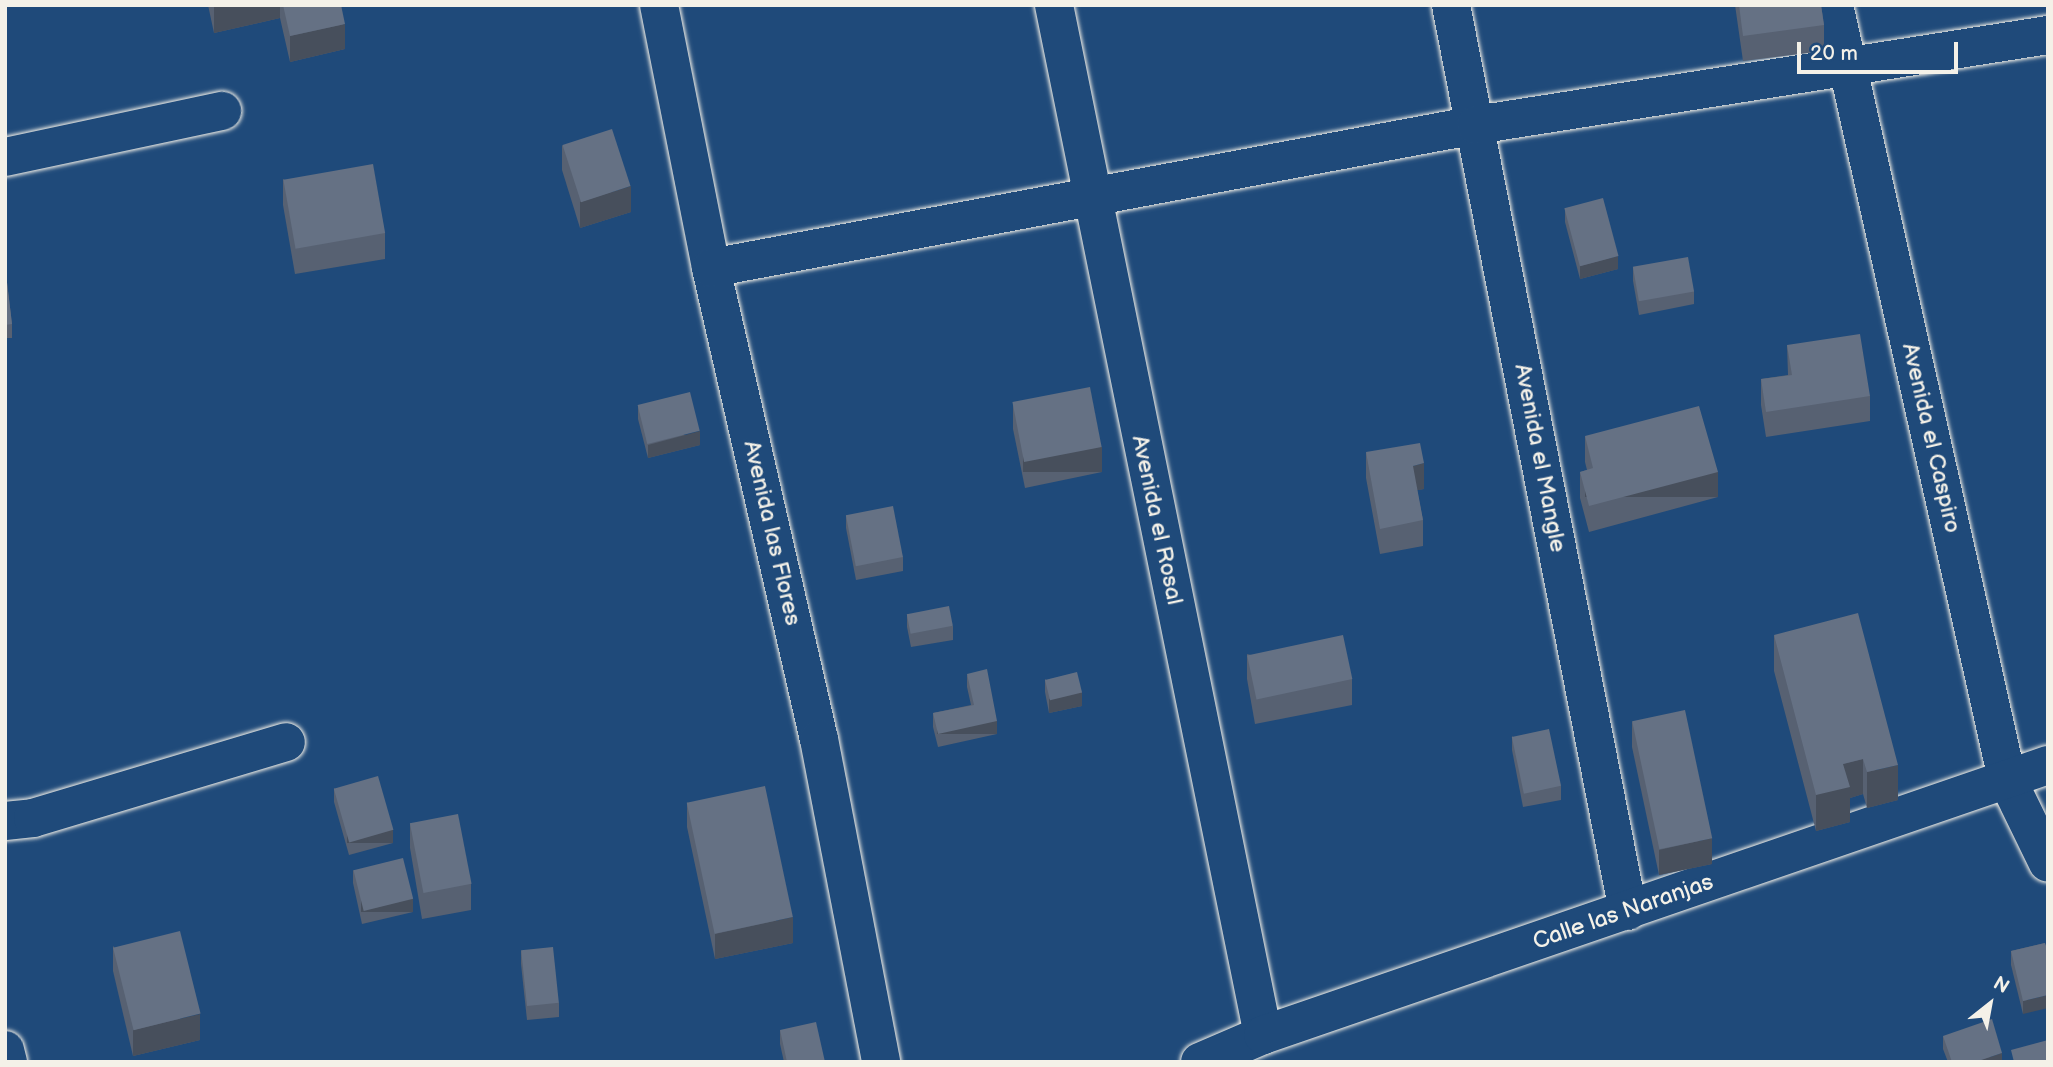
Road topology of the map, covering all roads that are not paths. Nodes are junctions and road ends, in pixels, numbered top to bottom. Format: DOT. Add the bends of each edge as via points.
graph roads {
  1 [pos="659,5"];
  2 [pos="1054,5"];
  3 [pos="1451,5"];
  4 [pos="1834,5"];
  5 [pos="2048,35"];
  6 [pos="1847,65"];
  7 [pos="222,111"];
  8 [pos="1476,125"];
  9 [pos="5,157"];
  10 [pos="1091,194"];
  11 [pos="711,268"];
  12 [pos="286,742"];
  13 [pos="2048,765"];
  14 [pos="2007,779"];
  15 [pos="5,821"];
  16 [pos="2048,863"];
  17 [pos="1628,911"];
  18 [pos="1263,1035"];
  19 [pos="5,1050"];
  20 [pos="8,1062"];
  21 [pos="881,1062"];
  22 [pos="1200,1062"];
  1 -- 11 [label="street, Avenida las Flores"];
  2 -- 10 [label="street, Avenida el Rosal"];
  3 -- 8 [label="street, Avenida el Mangle"];
  4 -- 6 [label="street, Avenida el Caspiro"];
  5 -- 6 [label="street"];
  6 -- 8 [label="street"];
  6 -- 14 [label="street, Avenida el Caspiro"];
  7 -- 9 [label="street"];
  8 -- 10 [label="street"];
  8 -- 17 [label="street, Avenida el Mangle"];
  10 -- 11 [label="street"];
  10 -- 18 [label="street, Avenida el Rosal"];
  11 -- 21 [label="street, Avenida las Flores" via="819,739"];
  12 -- 15 [label="street" via="33,818"];
  13 -- 14 [label="street, Calle las Naranjas"];
  14 -- 16 [label="street, Avenida el Caspiro"];
  14 -- 17 [label="street, Calle las Naranjas"];
  17 -- 18 [label="street, Calle las Naranjas"];
  18 -- 22 [label="street, Calle las Naranjas"];
  19 -- 20 [label="street"];
}
